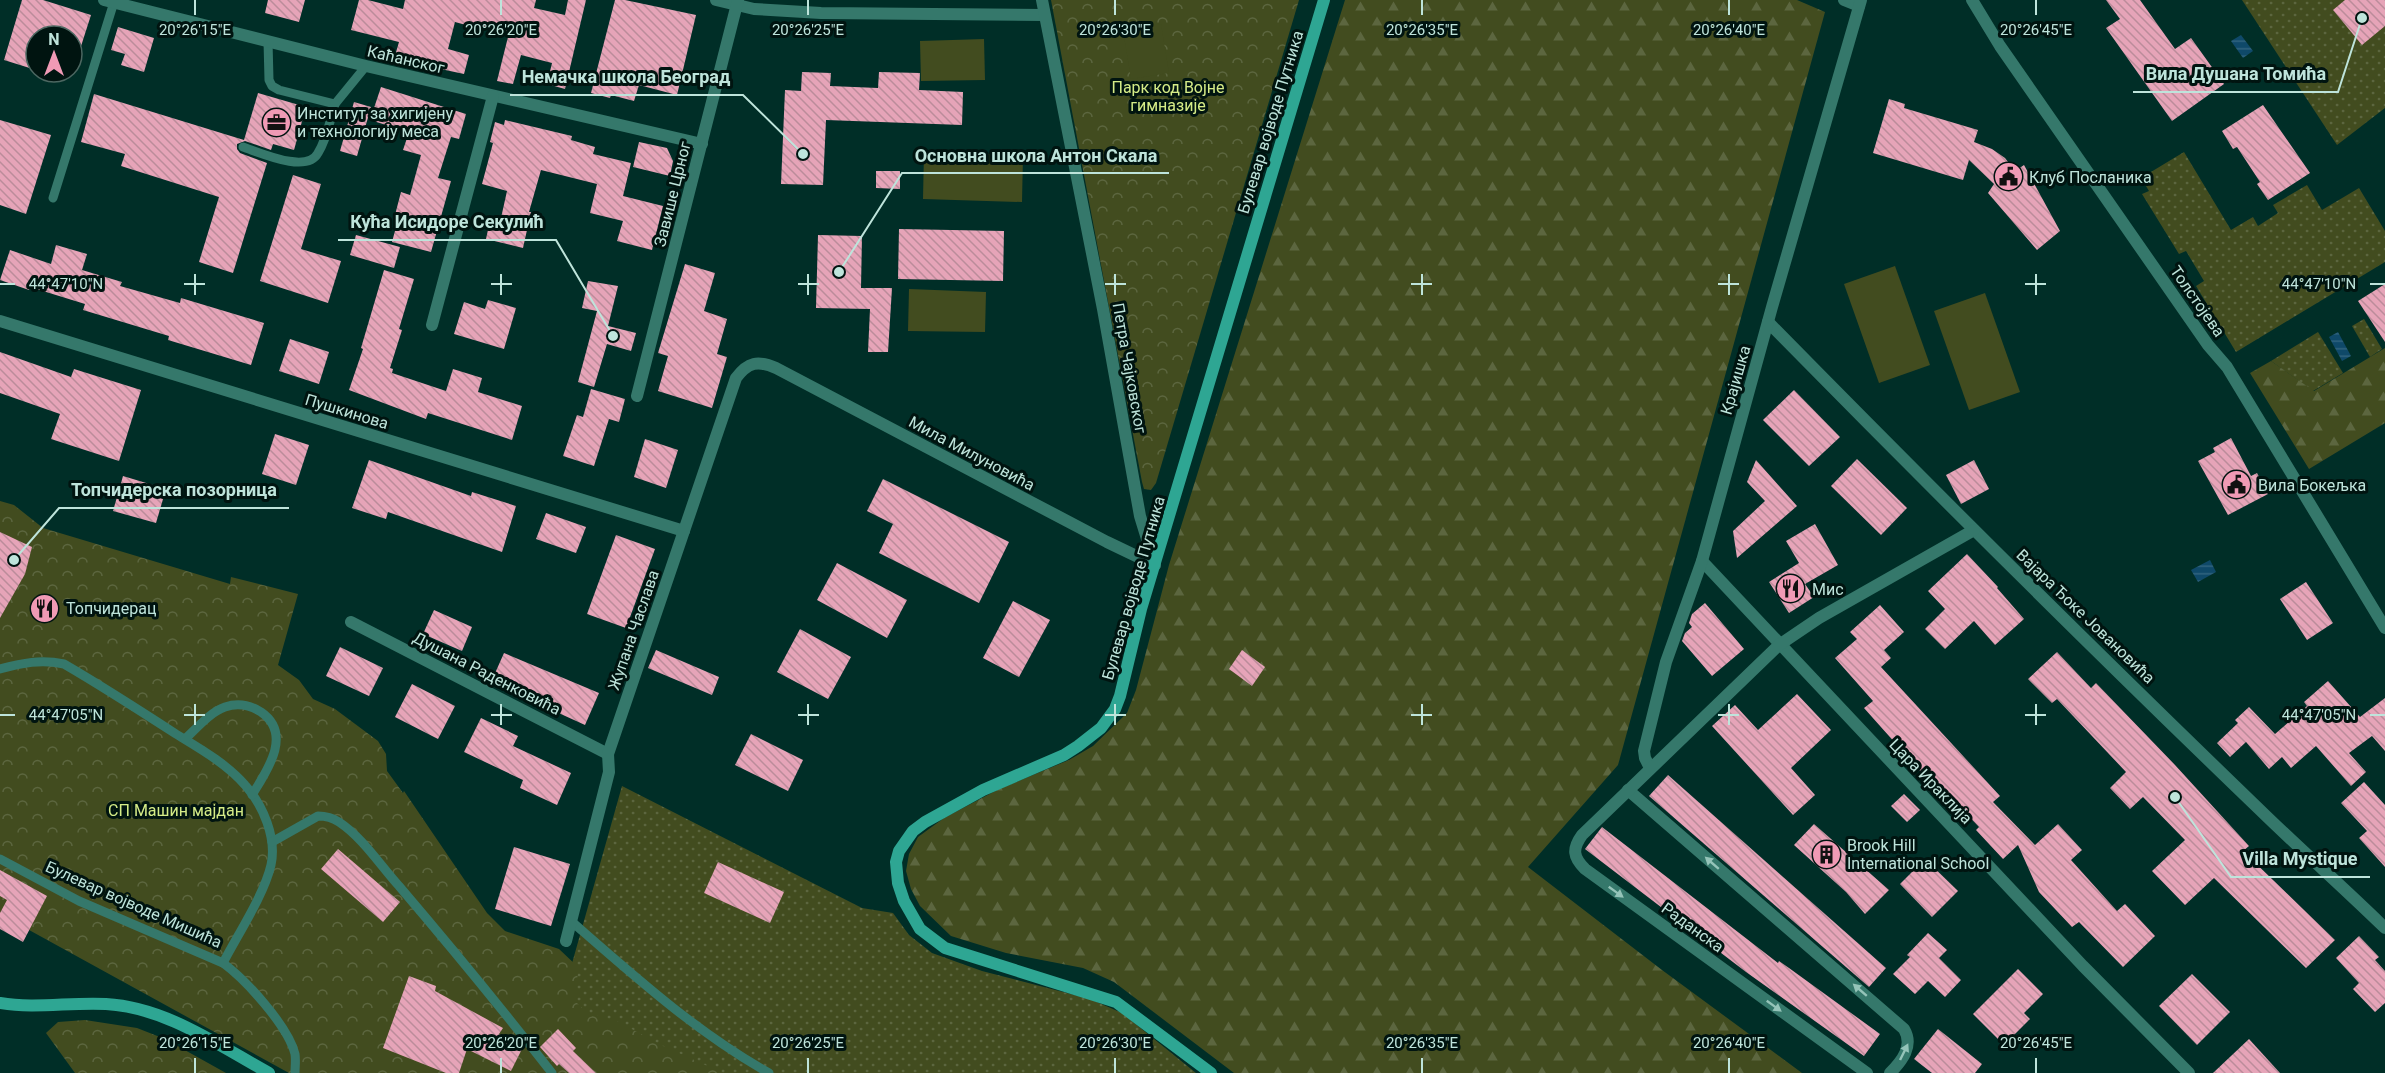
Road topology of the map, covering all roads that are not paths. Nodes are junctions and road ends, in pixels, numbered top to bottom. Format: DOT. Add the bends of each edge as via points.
graph roads {
  1 [pos="716,0"];
  2 [pos="1041,0"];
  3 [pos="1324,0"];
  4 [pos="1844,0"];
  5 [pos="1972,0"];
  6 [pos="109,1"];
  7 [pos="737,2"];
  8 [pos="1860,3"];
  9 [pos="1044,15"];
  10 [pos="268,41"];
  11 [pos="366,66"];
  12 [pos="493,96"];
  13 [pos="335,104"];
  14 [pos="702,144"];
  15 [pos="243,147"];
  16 [pos="53,198"];
  17 [pos="0,321"];
  18 [pos="1768,322"];
  19 [pos="432,325"];
  20 [pos="776,368"];
  21 [pos="637,396"];
  22 [pos="1974,530"];
  23 [pos="684,531"];
  24 [pos="1702,561"];
  25 [pos="1155,565"];
  26 [pos="351,622"];
  27 [pos="2385,628"];
  28 [pos="1779,645"];
  29 [pos="0,669"];
  30 [pos="185,740"];
  31 [pos="608,754"];
  32 [pos="1650,768"];
  33 [pos="1628,790"];
  34 [pos="252,795"];
  35 [pos="272,842"];
  36 [pos="0,859"];
  37 [pos="571,921"];
  38 [pos="2385,928"];
  39 [pos="566,941"];
  40 [pos="223,963"];
  41 [pos="0,1004"];
  42 [pos="1854,1068"];
  43 [pos="269,1073"];
  44 [pos="295,1073"];
  45 [pos="552,1073"];
  46 [pos="769,1073"];
  47 [pos="1211,1073"];
  48 [pos="1867,1073"];
  49 [pos="1890,1073"];
  50 [pos="2189,1073"];
  1 -- 7 [label="street"];
  2 -- 9 [label="street, Петра Чајковског"];
  3 -- 25 [label="street, Булевар војводе Путника"];
  4 -- 8 [label="street"];
  5 -- 27 [label="street, Толстојева" via="2201,336 2227,367"];
  6 -- 10 [label="street, Каћанског"];
  6 -- 16 [label="lane"];
  7 -- 9 [label="street" via="754,9 821,13"];
  7 -- 14 [label="street, Завише Црног"];
  8 -- 18 [label="street, Крајишка"];
  9 -- 25 [label="street, Петра Чајковског" via="1140,516"];
  10 -- 11 [label="street, Каћанског"];
  10 -- 13 [label="lane" via="267,71 272,86"];
  11 -- 12 [label="street, Каћанског"];
  11 -- 13 [label="lane"];
  12 -- 14 [label="street, Каћанског"];
  12 -- 19 [label="street"];
  13 -- 15 [label="lane" via="319,152 311,161 299,164"];
  14 -- 21 [label="street, Завише Црног"];
  17 -- 23 [label="street, Пушкинова"];
  18 -- 22 [label="street, Вајара Ђоке Јовановића"];
  18 -- 24 [label="street, Крајишка"];
  20 -- 23 [label="street, Жупана Часлава" via="753,363 736,378"];
  20 -- 25 [label="street, Мила Милуновића"];
  22 -- 28 [label="street, Раданска"];
  22 -- 38 [label="street, Вајара Ђоке Јовановића"];
  23 -- 31 [label="street, Жупана Часлава"];
  24 -- 28 [label="street, Цара Ираклија"];
  24 -- 32 [label="street, Крајишка" via="1655,699 1644,751"];
  25 -- 47 [label="street, Булевар војводе Путника" via="1120,696 1101,728 1064,755 983,790 925,822 899,851 897,871 904,901 920,929 932,940 958,954 1116,1002"];
  26 -- 31 [label="street, Душана Раденковића"];
  28 -- 32 [label="street, Раданска"];
  28 -- 50 [label="street, Цара Ираклија"];
  29 -- 30 [label="lane, Булевар војводе Мишића" via="28,662 64,664"];
  30 -- 34 [label="lane, Булевар војводе Мишића" via="244,784"];
  30 -- 34 [label="lane" via="224,707 253,707 266,716 277,743 274,758"];
  31 -- 37 [label="street, Жупана Часлава" via="609,772"];
  32 -- 33 [label="street, Раданска"];
  33 -- 42 [label="street, Раданска, one-way" via="1582,835 1574,853 1577,861"];
  49 -- 33 [label="street, one-way" via="1906,1052 1908,1040 1904,1029"];
  34 -- 35 [label="lane, Булевар војводе Мишића"];
  35 -- 40 [label="lane, Булевар војводе Мишића" via="271,864 263,886"];
  35 -- 45 [label="lane" via="318,816 340,823 354,834"];
  36 -- 40 [label="lane, Булевар војводе Мишића" via="79,901"];
  37 -- 39 [label="street, Жупана Часлава"];
  37 -- 46 [label="lane" via="678,1012"];
  40 -- 44 [label="lane, Булевар војводе Мишића" via="237,973 277,1021 295,1055"];
  41 -- 43 [label="street" via="106,1004 137,1009 176,1022"];
  42 -- 48 [label="street, Раданска"];
}
